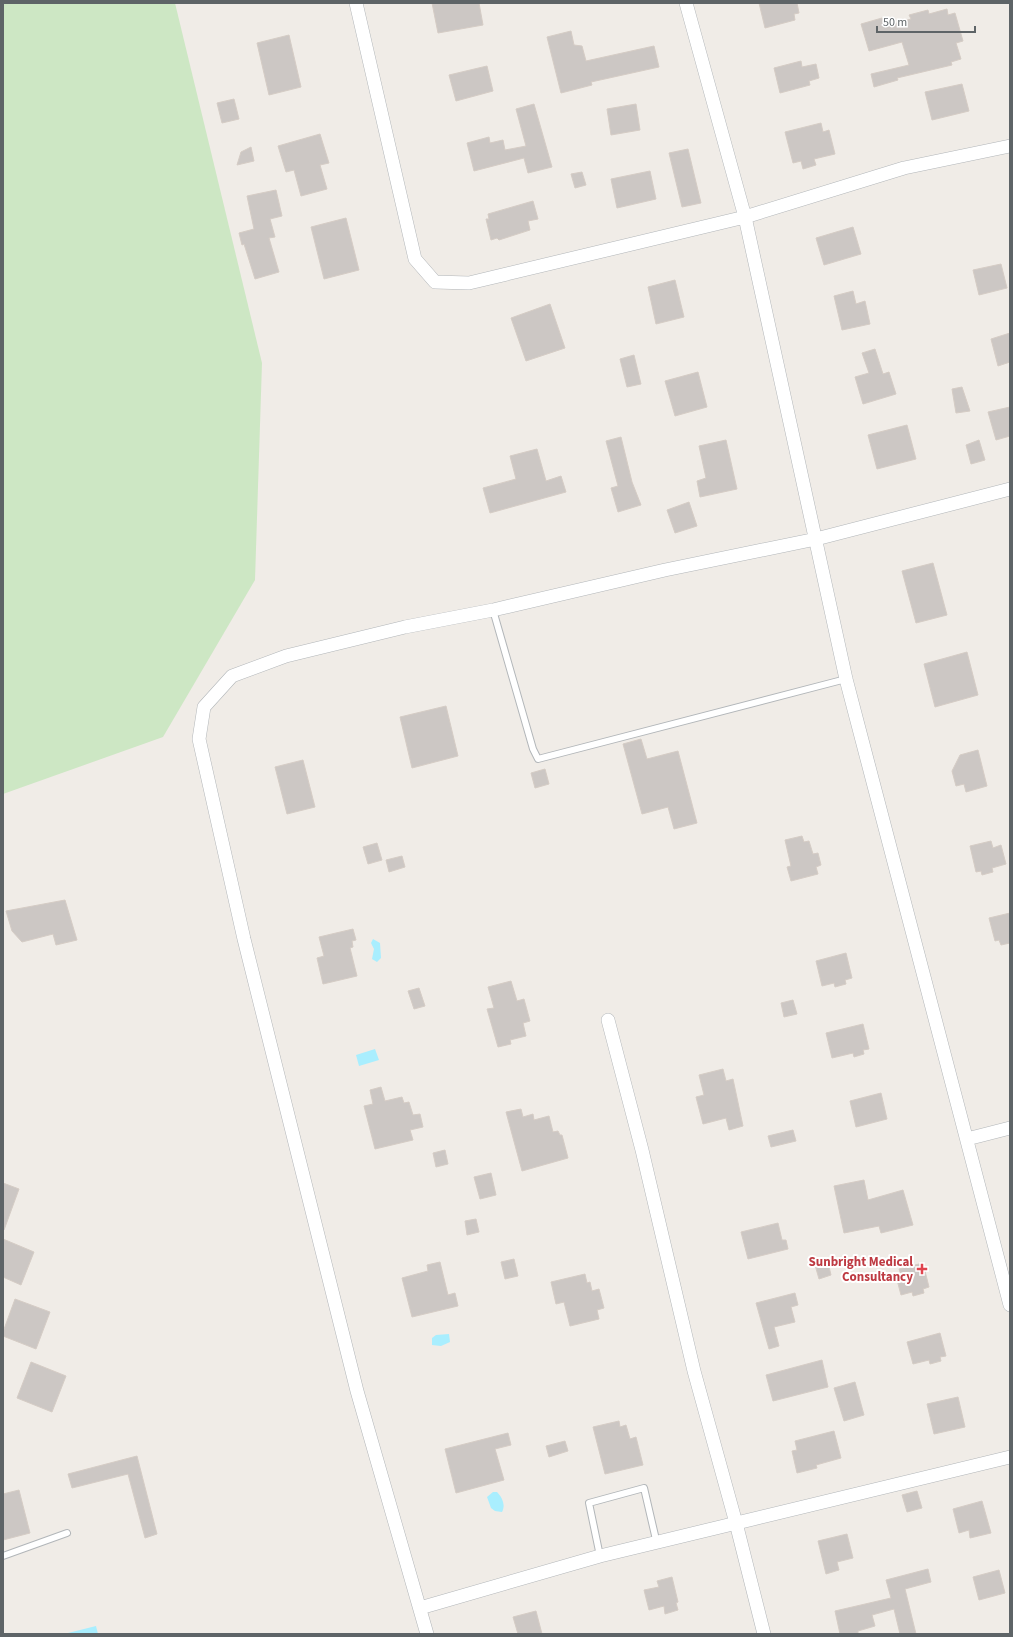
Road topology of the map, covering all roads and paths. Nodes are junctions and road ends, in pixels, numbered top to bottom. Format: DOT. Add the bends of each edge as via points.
graph roads {
  1 [pos="356,3"];
  2 [pos="686,3"];
  3 [pos="1010,146"];
  4 [pos="745,217"];
  5 [pos="1010,489"];
  6 [pos="816,539"];
  7 [pos="493,610"];
  8 [pos="846,679"];
  9 [pos="608,1020"];
  10 [pos="1010,1128"];
  11 [pos="967,1139"];
  12 [pos="1010,1305"];
  13 [pos="1010,1457"];
  14 [pos="736,1523"];
  15 [pos="67,1533"];
  16 [pos="657,1544"];
  17 [pos="3,1556"];
  18 [pos="600,1556"];
  19 [pos="420,1608"];
  20 [pos="427,1634"];
  21 [pos="764,1634"];
  1 -- 4 [label="street" via="415,259 435,282 470,283"];
  2 -- 4 [label="street"];
  3 -- 4 [label="street" via="904,168"];
  4 -- 6 [label="street"];
  5 -- 6 [label="street"];
  6 -- 7 [label="street" via="665,570"];
  6 -- 8 [label="street"];
  7 -- 8 [label="lane" via="538,759"];
  7 -- 19 [label="street" via="405,627 286,656 232,676 204,707 199,738 244,939 355,1383"];
  8 -- 11 [label="street"];
  9 -- 14 [label="street" via="642,1150 694,1371"];
  10 -- 11 [label="street"];
  11 -- 12 [label="street"];
  13 -- 14 [label="street"];
  14 -- 16 [label="street"];
  14 -- 21 [label="street"];
  15 -- 17 [label="lane"];
  16 -- 18 [label="street"];
  16 -- 18 [label="lane" via="644,1488 589,1503"];
  18 -- 19 [label="street"];
  19 -- 20 [label="street"];
}
